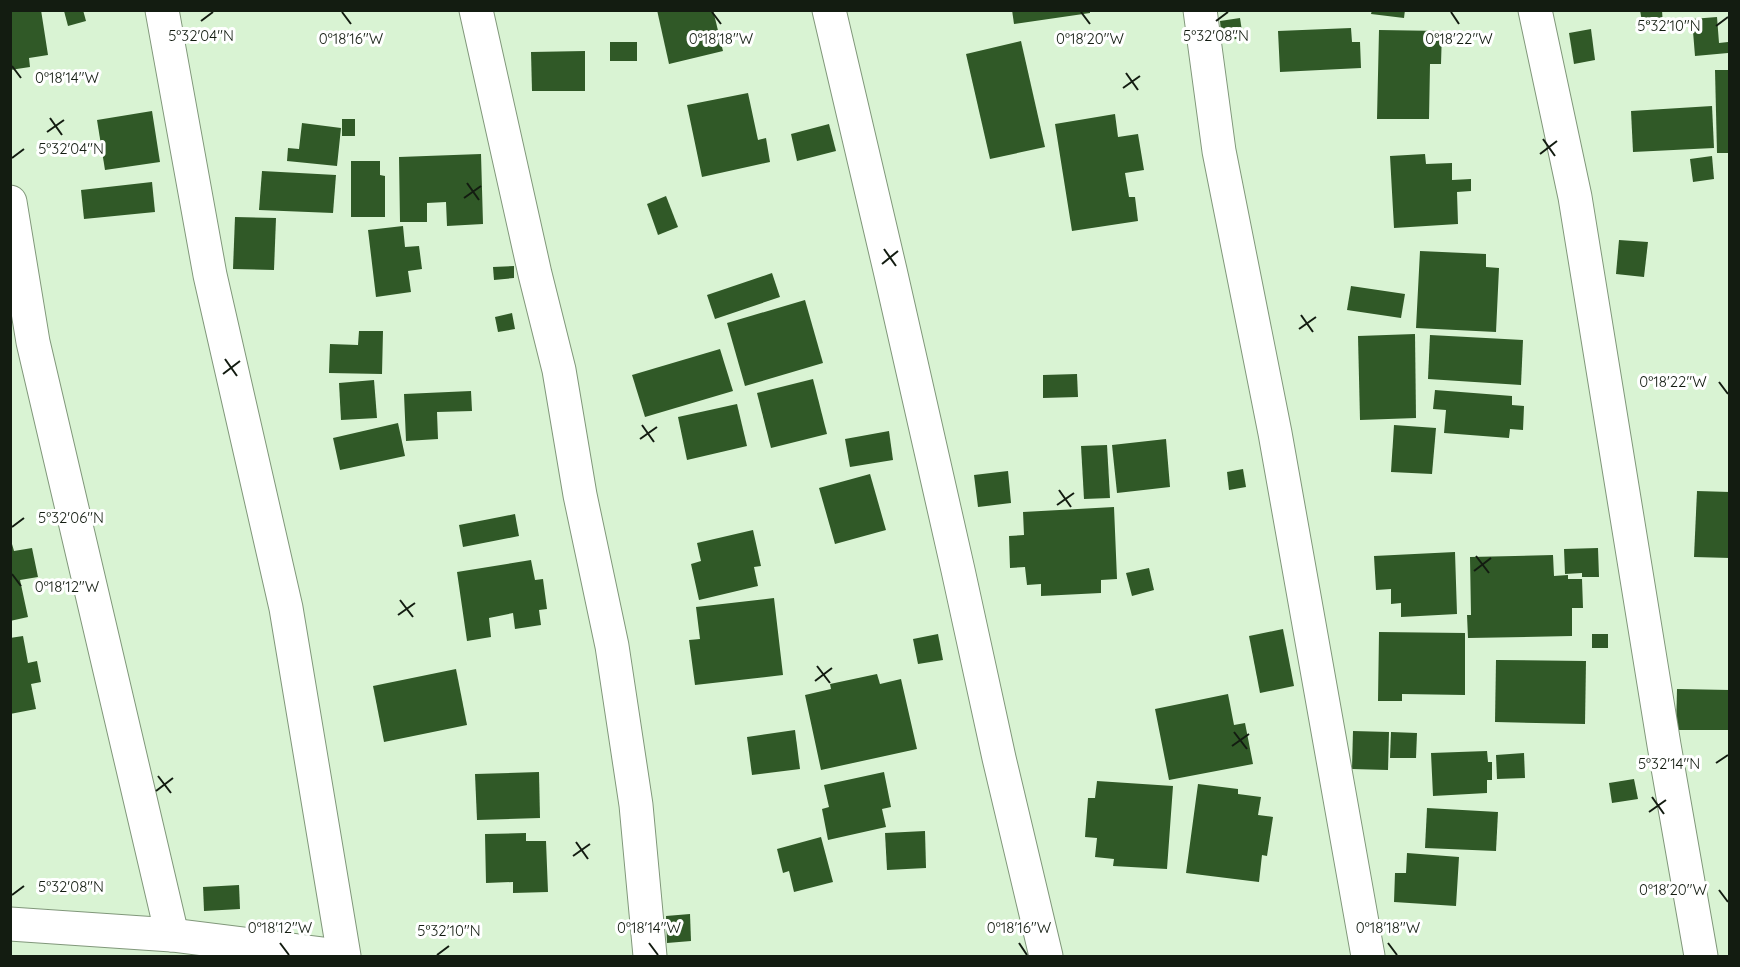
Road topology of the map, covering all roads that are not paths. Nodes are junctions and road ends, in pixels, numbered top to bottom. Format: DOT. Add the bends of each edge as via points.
graph roads {
  1 [pos="162,10"];
  2 [pos="476,10"];
  3 [pos="828,10"];
  4 [pos="1200,10"];
  5 [pos="1535,10"];
  6 [pos="10,202"];
  7 [pos="10,924"];
  8 [pos="172,935"];
  9 [pos="339,957"];
  10 [pos="344,957"];
  11 [pos="650,957"];
  12 [pos="1046,957"];
  13 [pos="1368,957"];
  14 [pos="1701,957"];
  1 -- 10 [label="street" via="210,275 286,608"];
  2 -- 11 [label="street" via="559,370 612,646 636,805"];
  3 -- 12 [label="street"];
  4 -- 13 [label="street" via="1219,150 1275,433"];
  5 -- 14 [label="street" via="1575,197"];
  6 -- 8 [label="street" via="33,342"];
  7 -- 8 [label="street"];
  8 -- 9 [label="street"];
}
